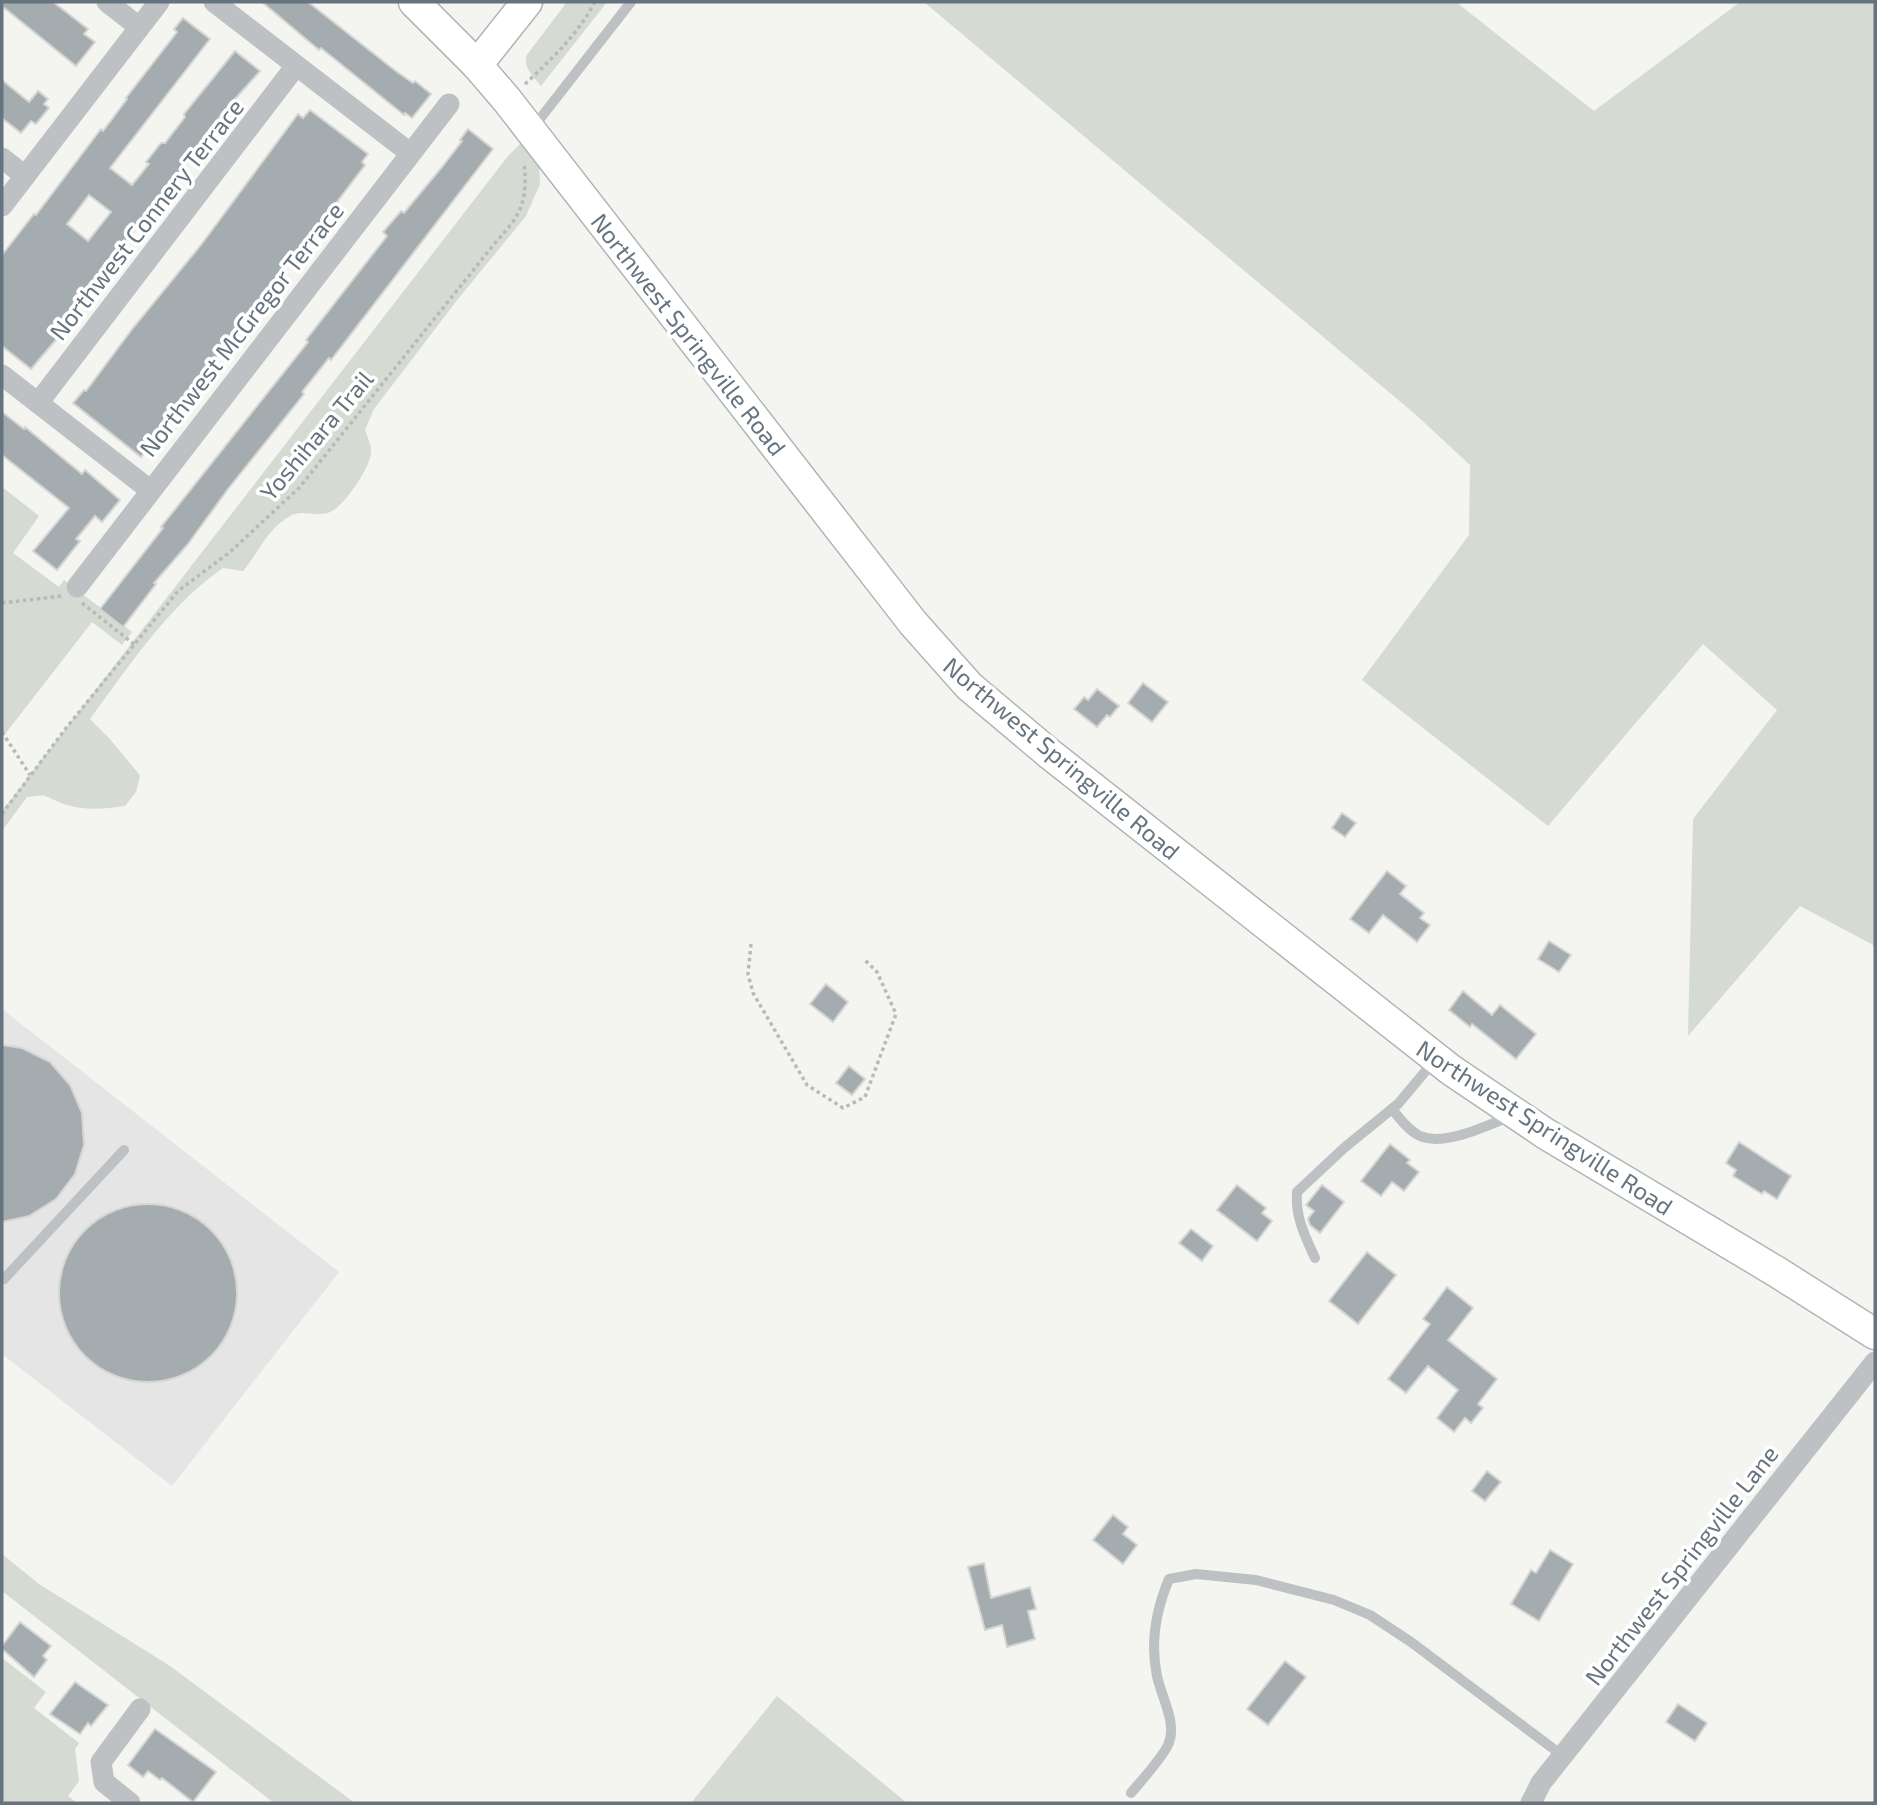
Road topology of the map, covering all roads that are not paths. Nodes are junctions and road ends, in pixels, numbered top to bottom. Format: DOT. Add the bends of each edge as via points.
graph roads {
  1 [pos="107,2"];
  2 [pos="159,2"];
  3 [pos="214,2"];
  4 [pos="414,2"];
  5 [pos="527,2"];
  6 [pos="631,2"];
  7 [pos="139,27"];
  8 [pos="477,65"];
  9 [pos="296,67"];
  10 [pos="449,104"];
  11 [pos="527,145"];
  12 [pos="410,153"];
  13 [pos="2,158"];
  14 [pos="25,176"];
  15 [pos="2,206"];
  16 [pos="2,375"];
  17 [pos="38,403"];
  18 [pos="150,490"];
  19 [pos="75,594"];
  20 [pos="1436,1059"];
  21 [pos="1392,1109"];
  22 [pos="1515,1114"];
  23 [pos="124,1150"];
  24 [pos="1315,1258"];
  25 [pos="4,1279"];
  26 [pos="1873,1328"];
  27 [pos="1875,1362"];
  28 [pos="140,1709"];
  29 [pos="1563,1756"];
  30 [pos="1131,1793"];
  31 [pos="130,1803"];
  32 [pos="1531,1803"];
  1 -- 7 [label="street"];
  2 -- 7 [label="street"];
  3 -- 9 [label="street"];
  4 -- 8 [label="street, Northwest Springville Road"];
  5 -- 8 [label="street"];
  6 -- 11 [label="lane"];
  7 -- 14 [label="street"];
  8 -- 11 [label="street, Northwest Springville Road"];
  9 -- 12 [label="street"];
  9 -- 17 [label="street, Northwest Connery Terrace"];
  10 -- 12 [label="street, Northwest McGregor Terrace"];
  11 -- 20 [label="street, Northwest Springville Road" via="953,669 1051,755"];
  12 -- 18 [label="street, Northwest McGregor Terrace"];
  13 -- 14 [label="street"];
  14 -- 15 [label="street"];
  16 -- 17 [label="street"];
  17 -- 18 [label="street"];
  18 -- 19 [label="street, Northwest McGregor Terrace"];
  20 -- 21 [label="lane"];
  20 -- 22 [label="street, Northwest Springville Road"];
  21 -- 22 [label="lane" via="1421,1137 1439,1138 1459,1136"];
  21 -- 24 [label="lane" via="1297,1192 1296,1208"];
  22 -- 26 [label="street, Northwest Springville Road"];
  23 -- 25 [label="lane"];
  27 -- 29 [label="street, Northwest Springville Lane"];
  28 -- 31 [label="street" via="101,1762 104,1782"];
  29 -- 30 [label="lane" via="1370,1615 1334,1600 1256,1580 1196,1574 1169,1579 1159,1603 1154,1637 1157,1675 1171,1731 1168,1745"];
  29 -- 32 [label="street, Northwest Springville Lane"];
}
